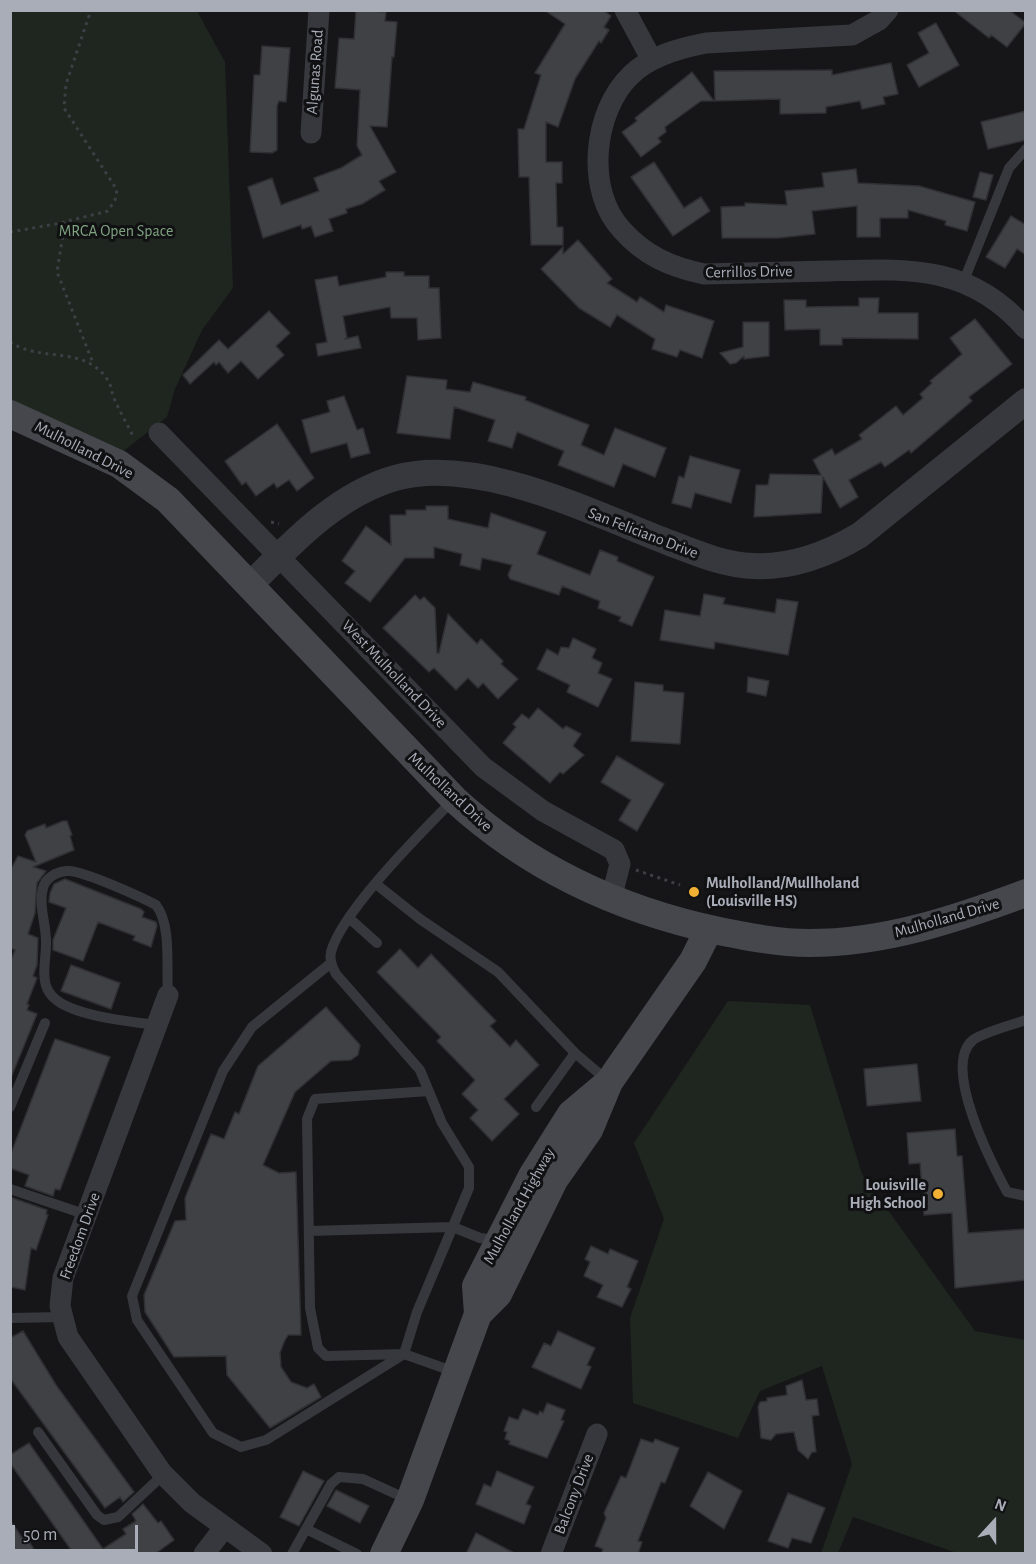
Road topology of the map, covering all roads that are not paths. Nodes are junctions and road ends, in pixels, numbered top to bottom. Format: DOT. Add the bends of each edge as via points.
graph roads {
  1 [pos="319,10"];
  2 [pos="625,10"];
  3 [pos="888,10"];
  4 [pos="652,60"];
  5 [pos="311,133"];
  6 [pos="1026,149"];
  7 [pos="963,283"];
  8 [pos="1026,329"];
  9 [pos="1026,401"];
  10 [pos="10,414"];
  11 [pos="159,433"];
  12 [pos="279,556"];
  13 [pos="250,585"];
  14 [pos="454,798"];
  15 [pos="376,884"];
  16 [pos="1025,894"];
  17 [pos="610,899"];
  18 [pos="349,918"];
  19 [pos="710,929"];
  20 [pos="377,943"];
  21 [pos="331,963"];
  22 [pos="168,995"];
  23 [pos="1026,1020"];
  24 [pos="45,1023"];
  25 [pos="158,1025"];
  26 [pos="575,1053"];
  27 [pos="609,1082"];
  28 [pos="429,1091"];
  29 [pos="10,1107"];
  30 [pos="536,1107"];
  31 [pos="10,1189"];
  32 [pos="1026,1196"];
  33 [pos="87,1215"];
  34 [pos="453,1227"];
  35 [pos="309,1231"];
  36 [pos="499,1240"];
  37 [pos="478,1314"];
  38 [pos="63,1317"];
  39 [pos="10,1318"];
  40 [pos="404,1354"];
  41 [pos="457,1373"];
  42 [pos="38,1432"];
  43 [pos="597,1434"];
  44 [pos="164,1474"];
  45 [pos="410,1500"];
  46 [pos="224,1528"];
  47 [pos="306,1529"];
  48 [pos="204,1554"];
  49 [pos="262,1554"];
  50 [pos="292,1554"];
  51 [pos="357,1554"];
  52 [pos="384,1554"];
  53 [pos="551,1554"];
  1 -- 5 [label="street, Algunas Road"];
  2 -- 4 [label="street"];
  3 -- 4 [label="street, Cerrillos Drive" via="879,20 852,35 706,44 685,47"];
  4 -- 7 [label="street, Cerrillos Drive" via="631,75 612,99 597,153 606,200 620,228 644,251 672,267 704,274 908,269"];
  6 -- 7 [label="lane" via="1009,168"];
  7 -- 8 [label="street, Cerrillos Drive" via="1011,312"];
  9 -- 12 [label="street, San Feliciano Drive" via="860,535 834,550 793,563 752,566 707,557 504,480 448,472 396,478 352,496 320,518"];
  10 -- 13 [label="main road, Mulholland Drive" via="94,451 144,481 168,500"];
  11 -- 12 [label="street, West Mulholland Drive"];
  12 -- 13 [label="street, San Feliciano Drive"];
  12 -- 17 [label="street, West Mulholland Drive" via="483,767 543,811 614,850 620,864"];
  13 -- 14 [label="main road, Mulholland Drive"];
  14 -- 15 [label="lane"];
  14 -- 17 [label="main road, Mulholland Drive" via="514,848 554,873"];
  15 -- 18 [label="lane"];
  15 -- 26 [label="lane" via="420,920 498,972"];
  16 -- 19 [label="main road, Mulholland Drive" via="922,928 849,940 761,940"];
  17 -- 19 [label="main road, Mulholland Drive"];
  18 -- 20 [label="lane"];
  18 -- 21 [label="lane" via="331,952"];
  19 -- 27 [label="main road, Mulholland Highway" via="693,961"];
  21 -- 28 [label="lane" via="336,974 420,1070"];
  21 -- 40 [label="lane" via="252,1027 223,1071 132,1296 137,1320 213,1433 241,1447 266,1440"];
  22 -- 25 [label="street, Freedom Drive"];
  22 -- 25 [label="lane" via="166,926 156,904 70,871 54,873 44,884 41,900 47,990 64,1004 116,1021"];
  23 -- 32 [label="lane" via="973,1040 963,1058 963,1080 985,1150 1007,1192"];
  24 -- 29 [label="lane"];
  25 -- 33 [label="street, Freedom Drive"];
  26 -- 27 [label="lane"];
  26 -- 30 [label="lane"];
  27 -- 36 [label="main road, Mulholland Highway" via="571,1114 531,1176"];
  27 -- 37 [label="main road, Mulholland Highway" via="589,1130 554,1180 498,1294"];
  28 -- 34 [label="lane" via="441,1123 469,1167 469,1188"];
  28 -- 35 [label="lane" via="315,1099 307,1119"];
  31 -- 33 [label="lane"];
  33 -- 38 [label="street, Freedom Drive" via="63,1278"];
  34 -- 35 [label="lane"];
  34 -- 36 [label="lane" via="480,1238"];
  34 -- 40 [label="lane"];
  35 -- 40 [label="lane" via="310,1308 318,1348 326,1356"];
  36 -- 37 [label="main road, Mulholland Highway" via="476,1286"];
  37 -- 41 [label="main road, Mulholland Highway"];
  38 -- 39 [label="lane"];
  38 -- 44 [label="street, Freedom Drive" via="68,1337"];
  40 -- 41 [label="lane"];
  41 -- 45 [label="main road, Mulholland Highway"];
  42 -- 44 [label="lane" via="104,1520 118,1516"];
  43 -- 53 [label="street, Balcony Drive"];
  44 -- 46 [label="street, Freedom Drive"];
  45 -- 47 [label="lane" via="363,1479 339,1477 331,1484"];
  45 -- 52 [label="main road, Mulholland Highway"];
  46 -- 48 [label="street"];
  46 -- 49 [label="street, Freedom Drive"];
  47 -- 50 [label="lane"];
  47 -- 51 [label="lane"];
}
